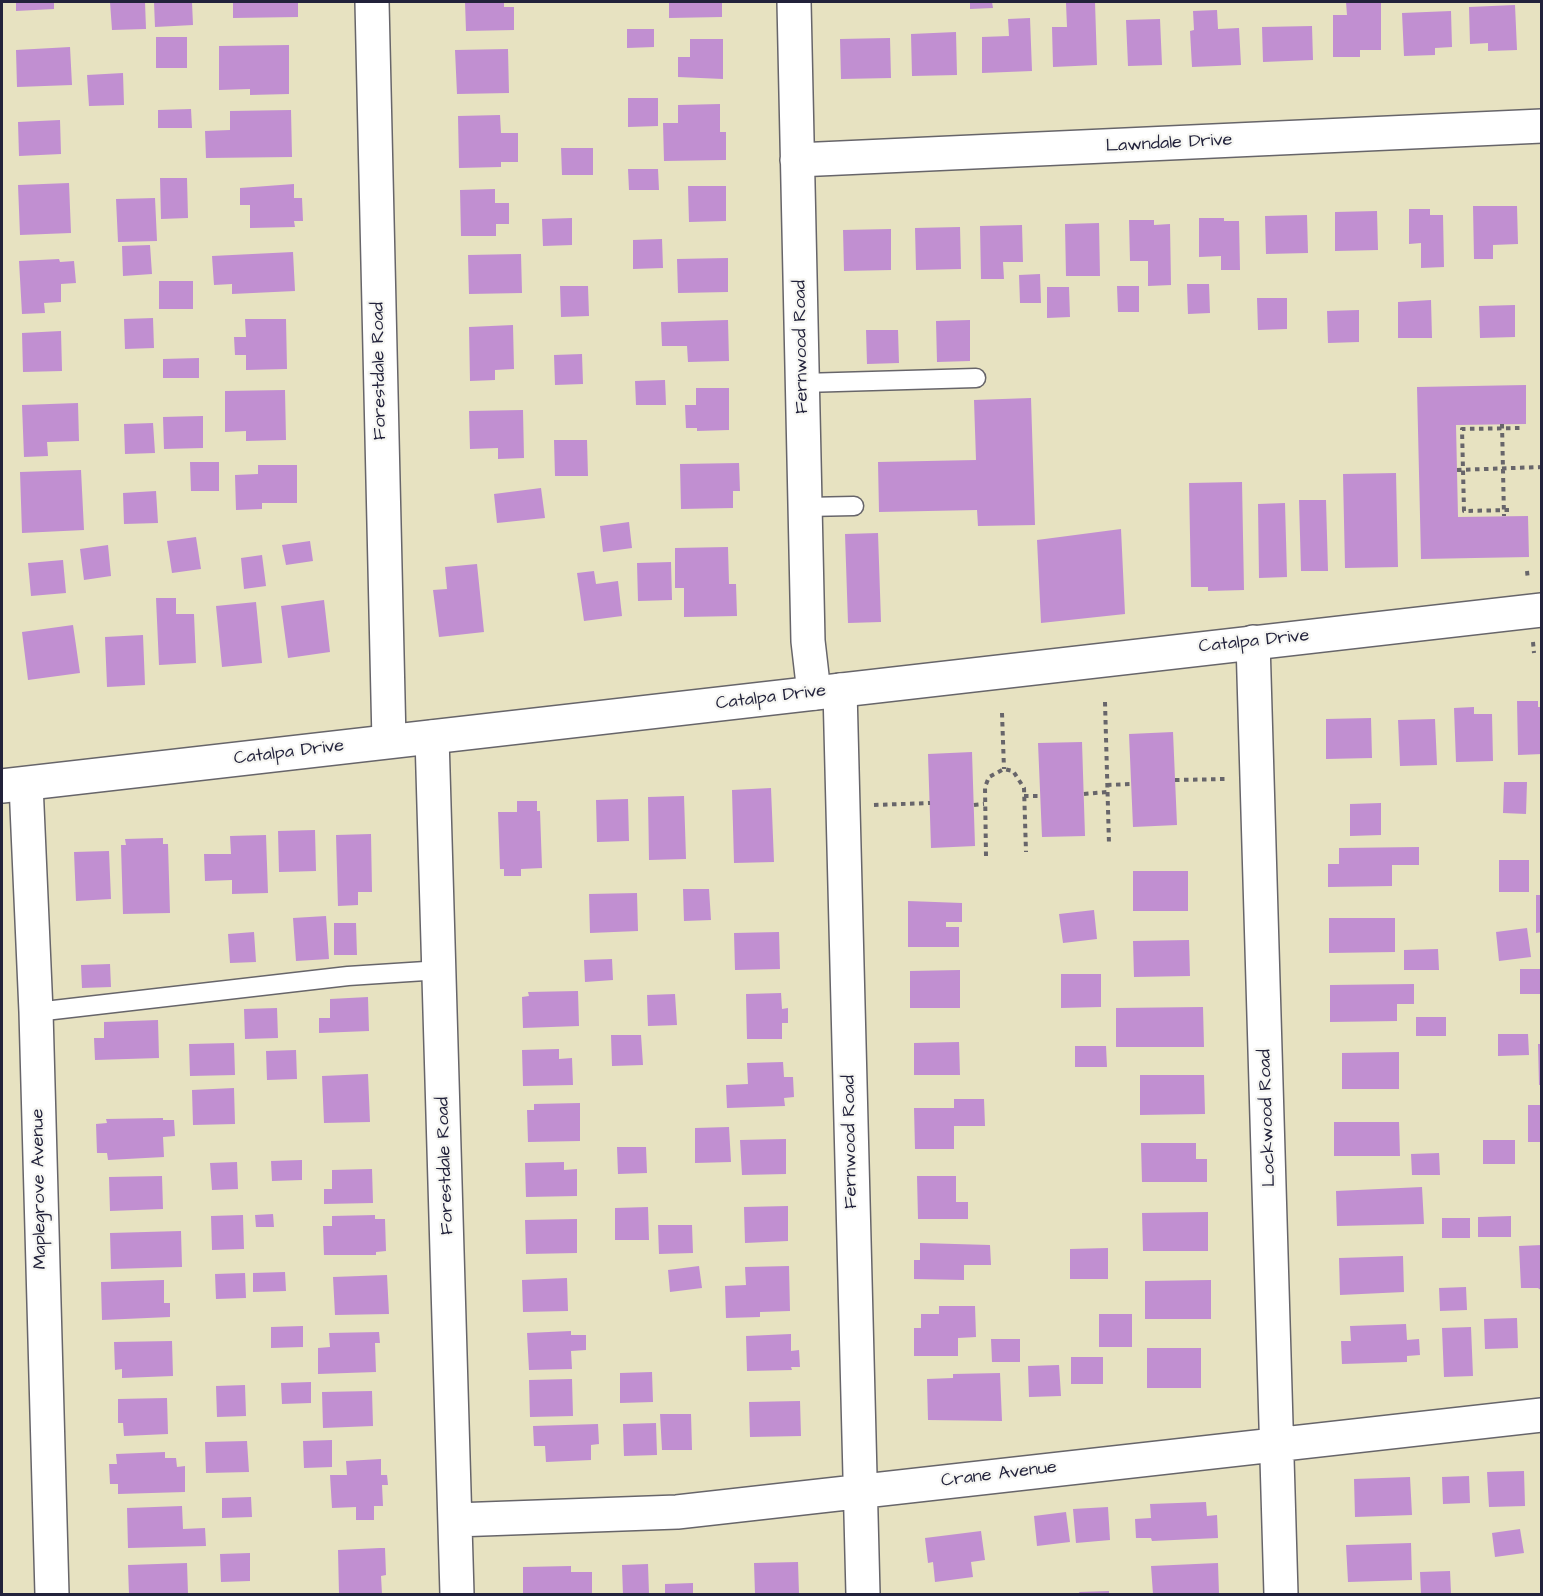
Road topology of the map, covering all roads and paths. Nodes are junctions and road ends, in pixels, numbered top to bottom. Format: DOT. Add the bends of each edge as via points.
graph roads {
  1 [pos="372,2"];
  2 [pos="794,2"];
  3 [pos="1542,126"];
  4 [pos="797,160"];
  5 [pos="976,378"];
  6 [pos="803,383"];
  7 [pos="1502,427"];
  8 [pos="1521,428"];
  9 [pos="1542,467"];
  10 [pos="1503,469"];
  11 [pos="1457,470"];
  12 [pos="1463,470"];
  13 [pos="854,506"];
  14 [pos="806,507"];
  15 [pos="1507,510"];
  16 [pos="1504,516"];
  17 [pos="1542,610"];
  18 [pos="1253,642"];
  19 [pos="827,691"];
  20 [pos="1105,702"];
  21 [pos="1002,713"];
  22 [pos="432,737"];
  23 [pos="389,741"];
  24 [pos="1004,769"];
  25 [pos="1229,779"];
  26 [pos="1175,780"];
  27 [pos="1131,784"];
  28 [pos="14,785"];
  29 [pos="1107,785"];
  30 [pos="1107,792"];
  31 [pos="1084,794"];
  32 [pos="1024,796"];
  33 [pos="1040,796"];
  34 [pos="930,803"];
  35 [pos="984,804"];
  36 [pos="870,805"];
  37 [pos="974,805"];
  38 [pos="1109,844"];
  39 [pos="1026,852"];
  40 [pos="986,856"];
  41 [pos="441,970"];
  42 [pos="36,1012"];
  43 [pos="1542,1415"];
  44 [pos="1277,1443"];
  45 [pos="860,1490"];
  46 [pos="455,1520"];
  47 [pos="52,1594"];
  48 [pos="457,1594"];
  49 [pos="863,1594"];
  50 [pos="1281,1594"];
  1 -- 23 [label="street, Forestdale Road"];
  2 -- 4 [label="street, Fernwood Road"];
  3 -- 4 [label="street, Lawndale Drive"];
  4 -- 6 [label="street, Fernwood Road"];
  5 -- 6 [label="lane"];
  6 -- 14 [label="street, Fernwood Road"];
  7 -- 8 [label="path"];
  7 -- 10 [label="path"];
  7 -- 12 [label="path" via="1462,429"];
  9 -- 10 [label="path"];
  10 -- 12 [label="path"];
  10 -- 15 [label="path"];
  11 -- 12 [label="path"];
  12 -- 15 [label="path" via="1464,511"];
  13 -- 14 [label="lane"];
  14 -- 19 [label="street, Fernwood Road" via="809,652"];
  15 -- 16 [label="path"];
  17 -- 18 [label="street, Catalpa Drive"];
  18 -- 19 [label="street, Catalpa Drive"];
  18 -- 44 [label="street, Lockwood Road"];
  19 -- 22 [label="street, Catalpa Drive"];
  19 -- 45 [label="street, Fernwood Road"];
  20 -- 29 [label="path"];
  21 -- 24 [label="path"];
  22 -- 23 [label="street, Catalpa Drive"];
  22 -- 41 [label="street, Forestdale Road"];
  23 -- 28 [label="street, Catalpa Drive"];
  24 -- 32 [label="path" via="1013,771 1021,780"];
  24 -- 35 [label="path" via="989,777"];
  25 -- 26 [label="path"];
  27 -- 29 [label="path"];
  28 -- 42 [label="street, Maplegrove Avenue"];
  29 -- 30 [label="path"];
  30 -- 31 [label="path"];
  30 -- 38 [label="path"];
  32 -- 33 [label="path"];
  32 -- 39 [label="path"];
  34 -- 36 [label="path"];
  35 -- 37 [label="path"];
  35 -- 40 [label="path"];
  41 -- 42 [label="lane" via="348,976"];
  41 -- 46 [label="street, Forestdale Road"];
  42 -- 47 [label="street, Maplegrove Avenue"];
  43 -- 44 [label="street, Crane Avenue"];
  44 -- 45 [label="street, Crane Avenue"];
  44 -- 50 [label="street, Lockwood Road"];
  45 -- 46 [label="street, Crane Avenue" via="677,1512"];
  45 -- 49 [label="street, Fernwood Road"];
  46 -- 48 [label="street, Forestdale Road"];
}
